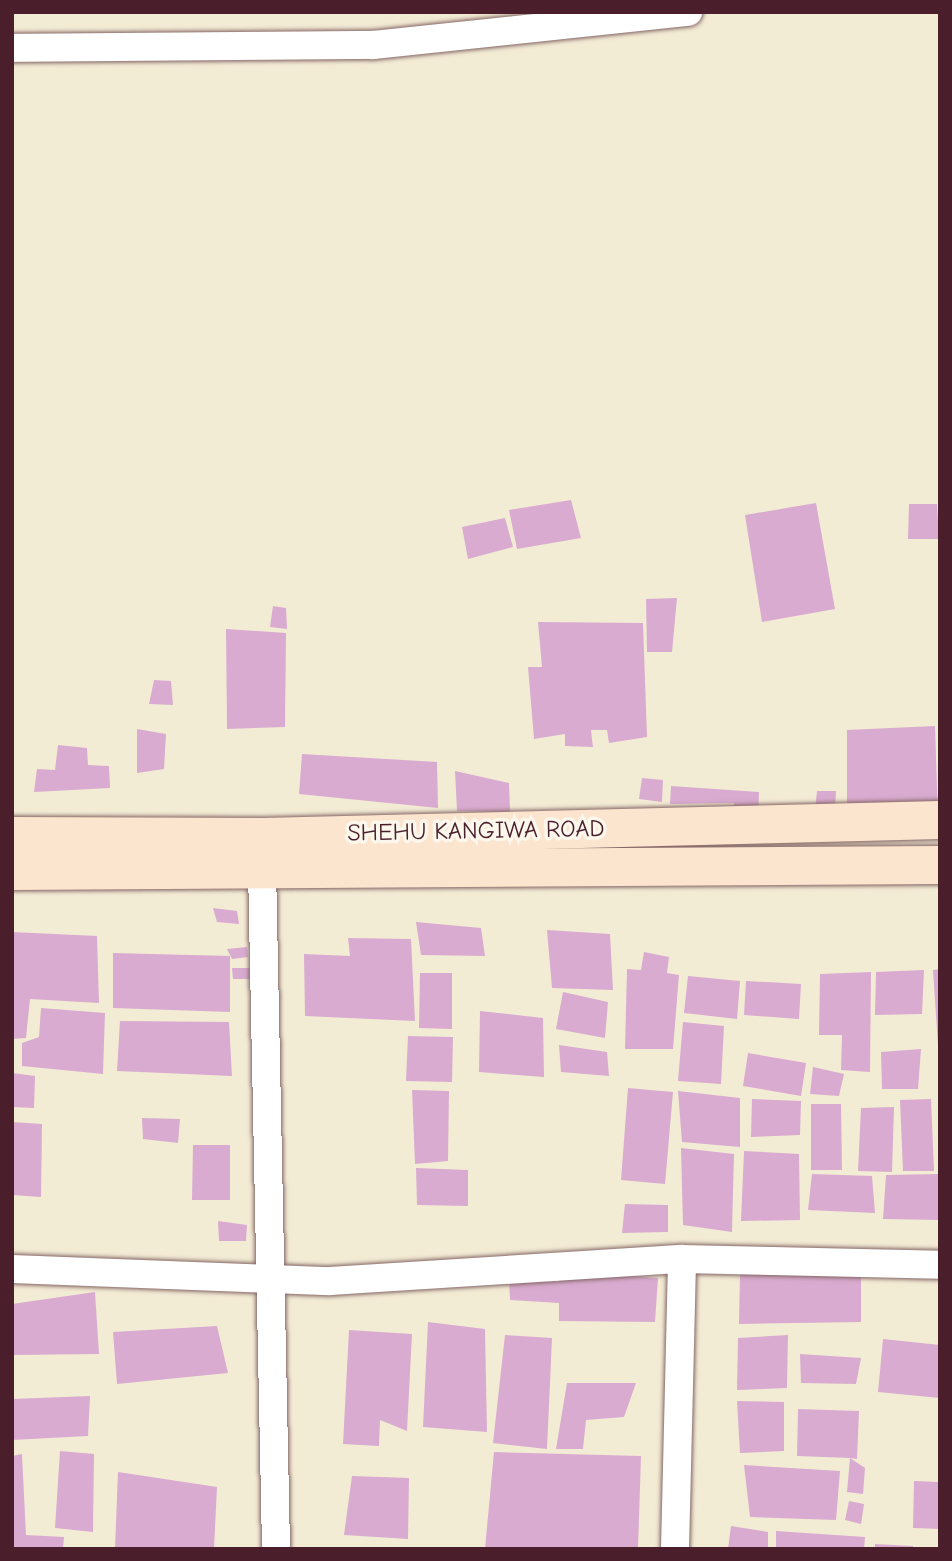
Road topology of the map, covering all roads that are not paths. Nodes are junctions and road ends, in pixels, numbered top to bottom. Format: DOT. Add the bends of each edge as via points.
graph roads {
  1 [pos="688,12"];
  2 [pos="12,48"];
  3 [pos="940,820"];
  4 [pos="12,836"];
  5 [pos="940,865"];
  6 [pos="262,868"];
  7 [pos="12,871"];
  8 [pos="682,1259"];
  9 [pos="940,1265"];
  10 [pos="12,1269"];
  11 [pos="271,1281"];
  12 [pos="276,1549"];
  13 [pos="675,1549"];
  1 -- 2 [label="street" via="373,45"];
  3 -- 4 [label="main road, SHEHU KANGIWA ROAD" via="264,837"];
  5 -- 6 [label="main road, SHEHU KANGIWA ROAD"];
  6 -- 7 [label="main road, SHEHU KANGIWA ROAD"];
  6 -- 11 [label="street"];
  8 -- 9 [label="street"];
  8 -- 11 [label="street"];
  8 -- 13 [label="street"];
  10 -- 11 [label="street"];
  11 -- 12 [label="street"];
}
